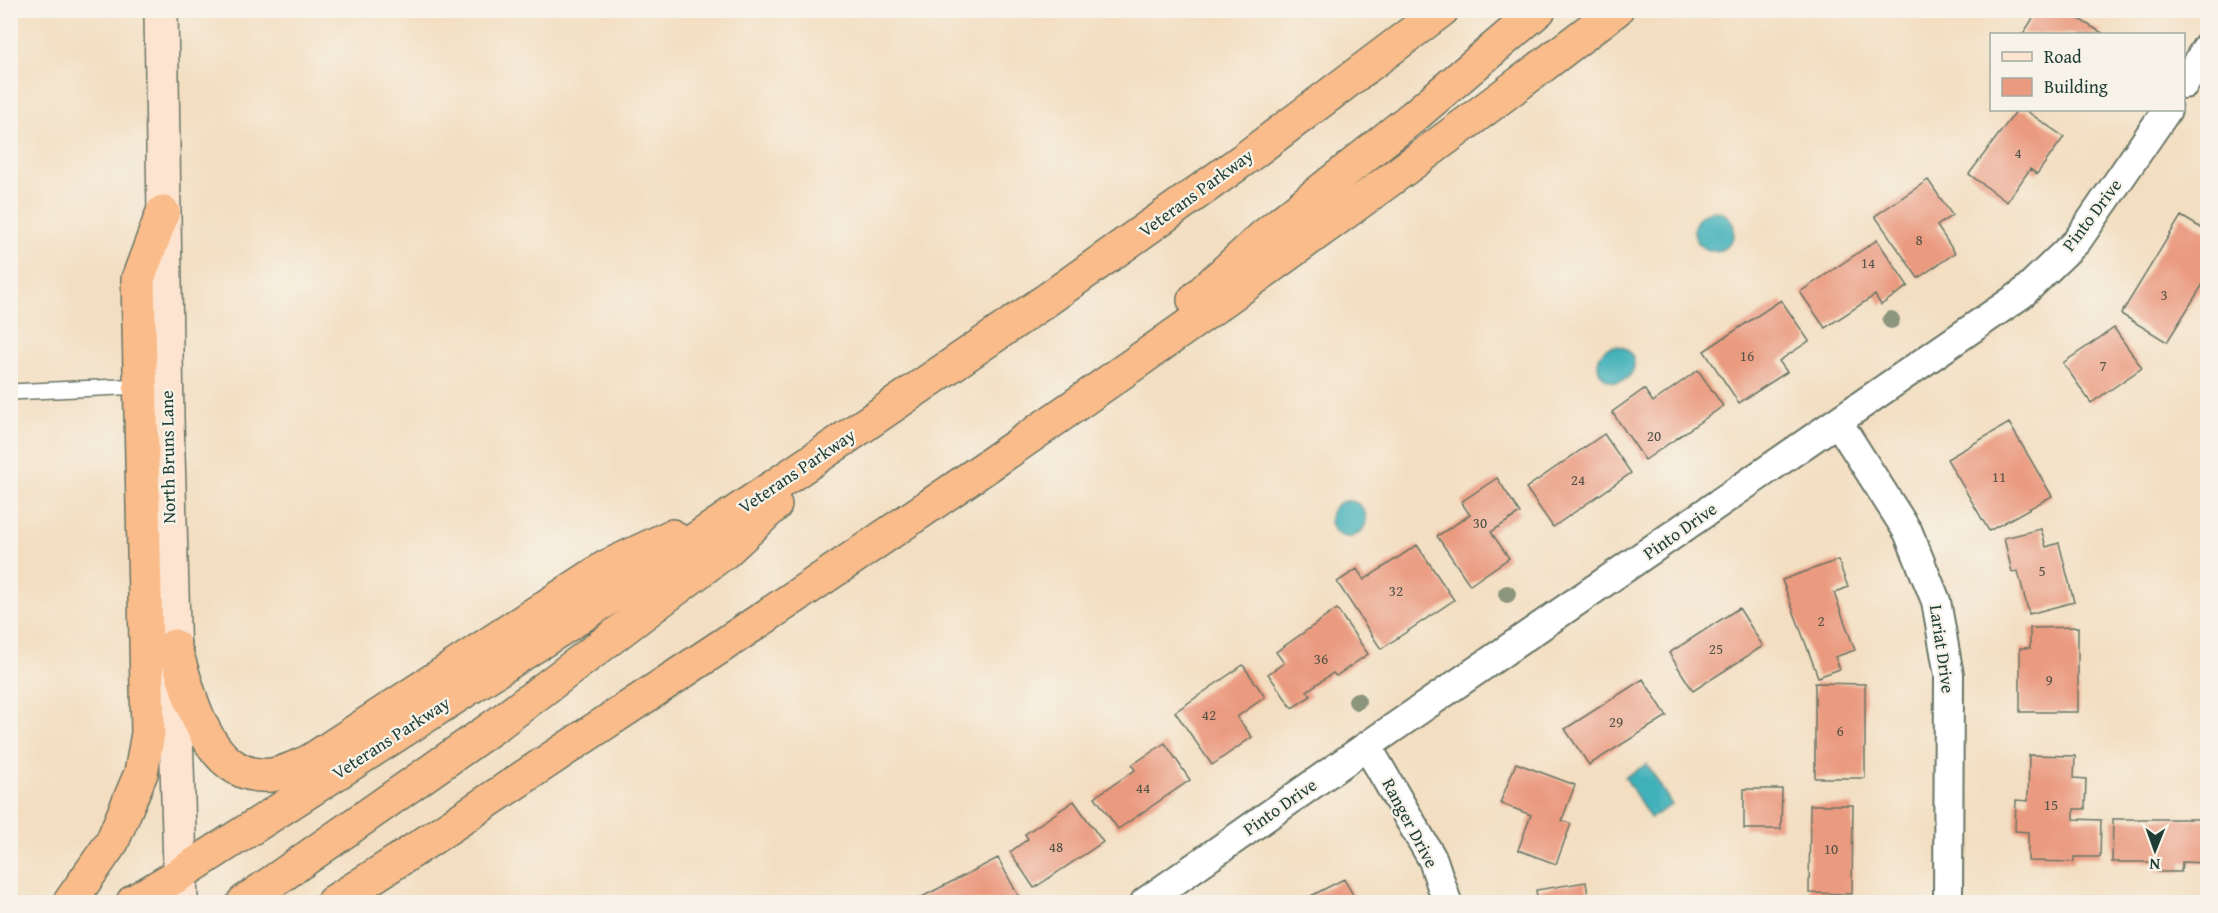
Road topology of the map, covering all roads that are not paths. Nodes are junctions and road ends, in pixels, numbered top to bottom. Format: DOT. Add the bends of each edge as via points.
graph roads {
  1 [pos="160,10"];
  2 [pos="1442,10"];
  3 [pos="1539,10"];
  4 [pos="1616,10"];
  5 [pos="2208,45"];
  6 [pos="2185,82"];
  7 [pos="2167,111"];
  8 [pos="164,212"];
  9 [pos="154,385"];
  10 [pos="10,392"];
  11 [pos="1087,398"];
  12 [pos="1838,422"];
  13 [pos="841,441"];
  14 [pos="769,490"];
  15 [pos="174,646"];
  16 [pos="1367,746"];
  17 [pos="177,893"];
  18 [pos="335,902"];
  19 [pos="70,903"];
  20 [pos="133,903"];
  21 [pos="244,903"];
  22 [pos="1145,903"];
  23 [pos="1447,903"];
  24 [pos="1948,903"];
  1 -- 8 [label="main road"];
  2 -- 13 [label="highway, Veterans Parkway" via="1243,160"];
  3 -- 11 [label="highway" via="1264,236"];
  4 -- 11 [label="highway" via="1402,171"];
  5 -- 6 [label="street"];
  7 -- 12 [label="street, Pinto Drive" via="2077,241 2022,294"];
  8 -- 9 [label="highway" via="138,279"];
  9 -- 10 [label="lane"];
  9 -- 15 [label="main road, North Bruns Lane"];
  9 -- 19 [label="highway" via="148,733 141,773 112,842"];
  11 -- 18 [label="highway" via="759,622"];
  12 -- 16 [label="street, Pinto Drive"];
  12 -- 24 [label="street, Lariat Drive" via="1908,532 1936,601 1949,675"];
  13 -- 14 [label="highway, Veterans Parkway"];
  13 -- 21 [label="highway" via="726,551 499,723"];
  14 -- 15 [label="highway" via="606,567 309,761 271,776 234,767 216,751 202,729"];
  14 -- 17 [label="highway, Veterans Parkway"];
  15 -- 17 [label="main road, North Bruns Lane"];
  16 -- 22 [label="street, Pinto Drive"];
  16 -- 23 [label="street, Ranger Drive" via="1433,860"];
  17 -- 20 [label="highway, Veterans Parkway"];
}
